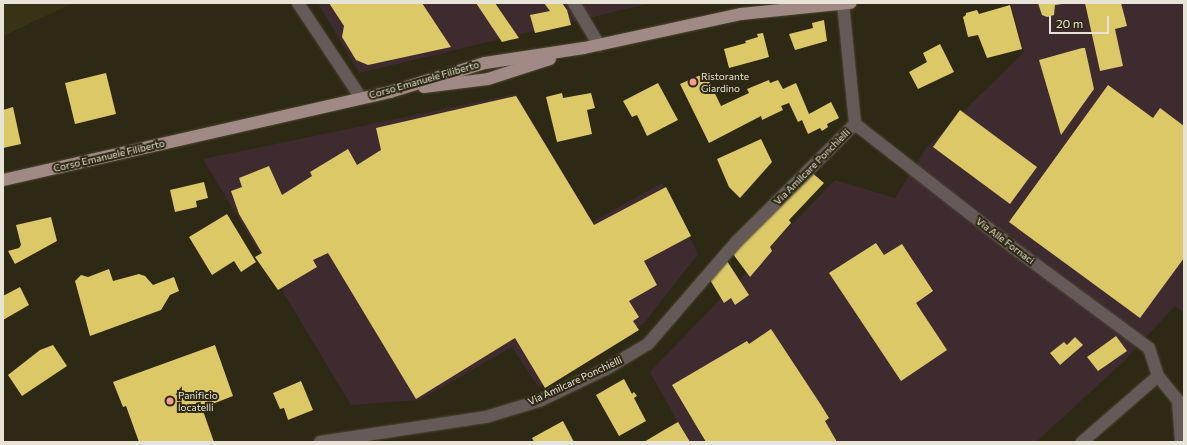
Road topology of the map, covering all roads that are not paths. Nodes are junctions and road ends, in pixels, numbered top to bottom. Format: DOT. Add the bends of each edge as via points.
graph roads {
  1 [pos="298,3"];
  2 [pos="574,3"];
  3 [pos="773,3"];
  4 [pos="845,4"];
  5 [pos="741,14"];
  6 [pos="599,44"];
  7 [pos="361,98"];
  8 [pos="855,124"];
  9 [pos="3,180"];
  10 [pos="1158,376"];
  11 [pos="320,442"];
  12 [pos="1082,442"];
  13 [pos="1181,442"];
  1 -- 7 [label="street"];
  2 -- 6 [label="street"];
  3 -- 5 [label="main road"];
  4 -- 5 [label="main road"];
  4 -- 8 [label="street"];
  5 -- 6 [label="main road"];
  6 -- 7 [label="main road, Corso Emanuele Filiberto" via="488,79"];
  7 -- 9 [label="main road, Corso Emanuele Filiberto"];
  8 -- 10 [label="street, Via Alle Fornaci" via="1011,246 1149,348"];
  8 -- 11 [label="street, Via Amilcare Ponchielli" via="736,242 648,344 612,365 539,400 486,417"];
  10 -- 12 [label="street"];
  10 -- 13 [label="street" via="1178,401"];
}
